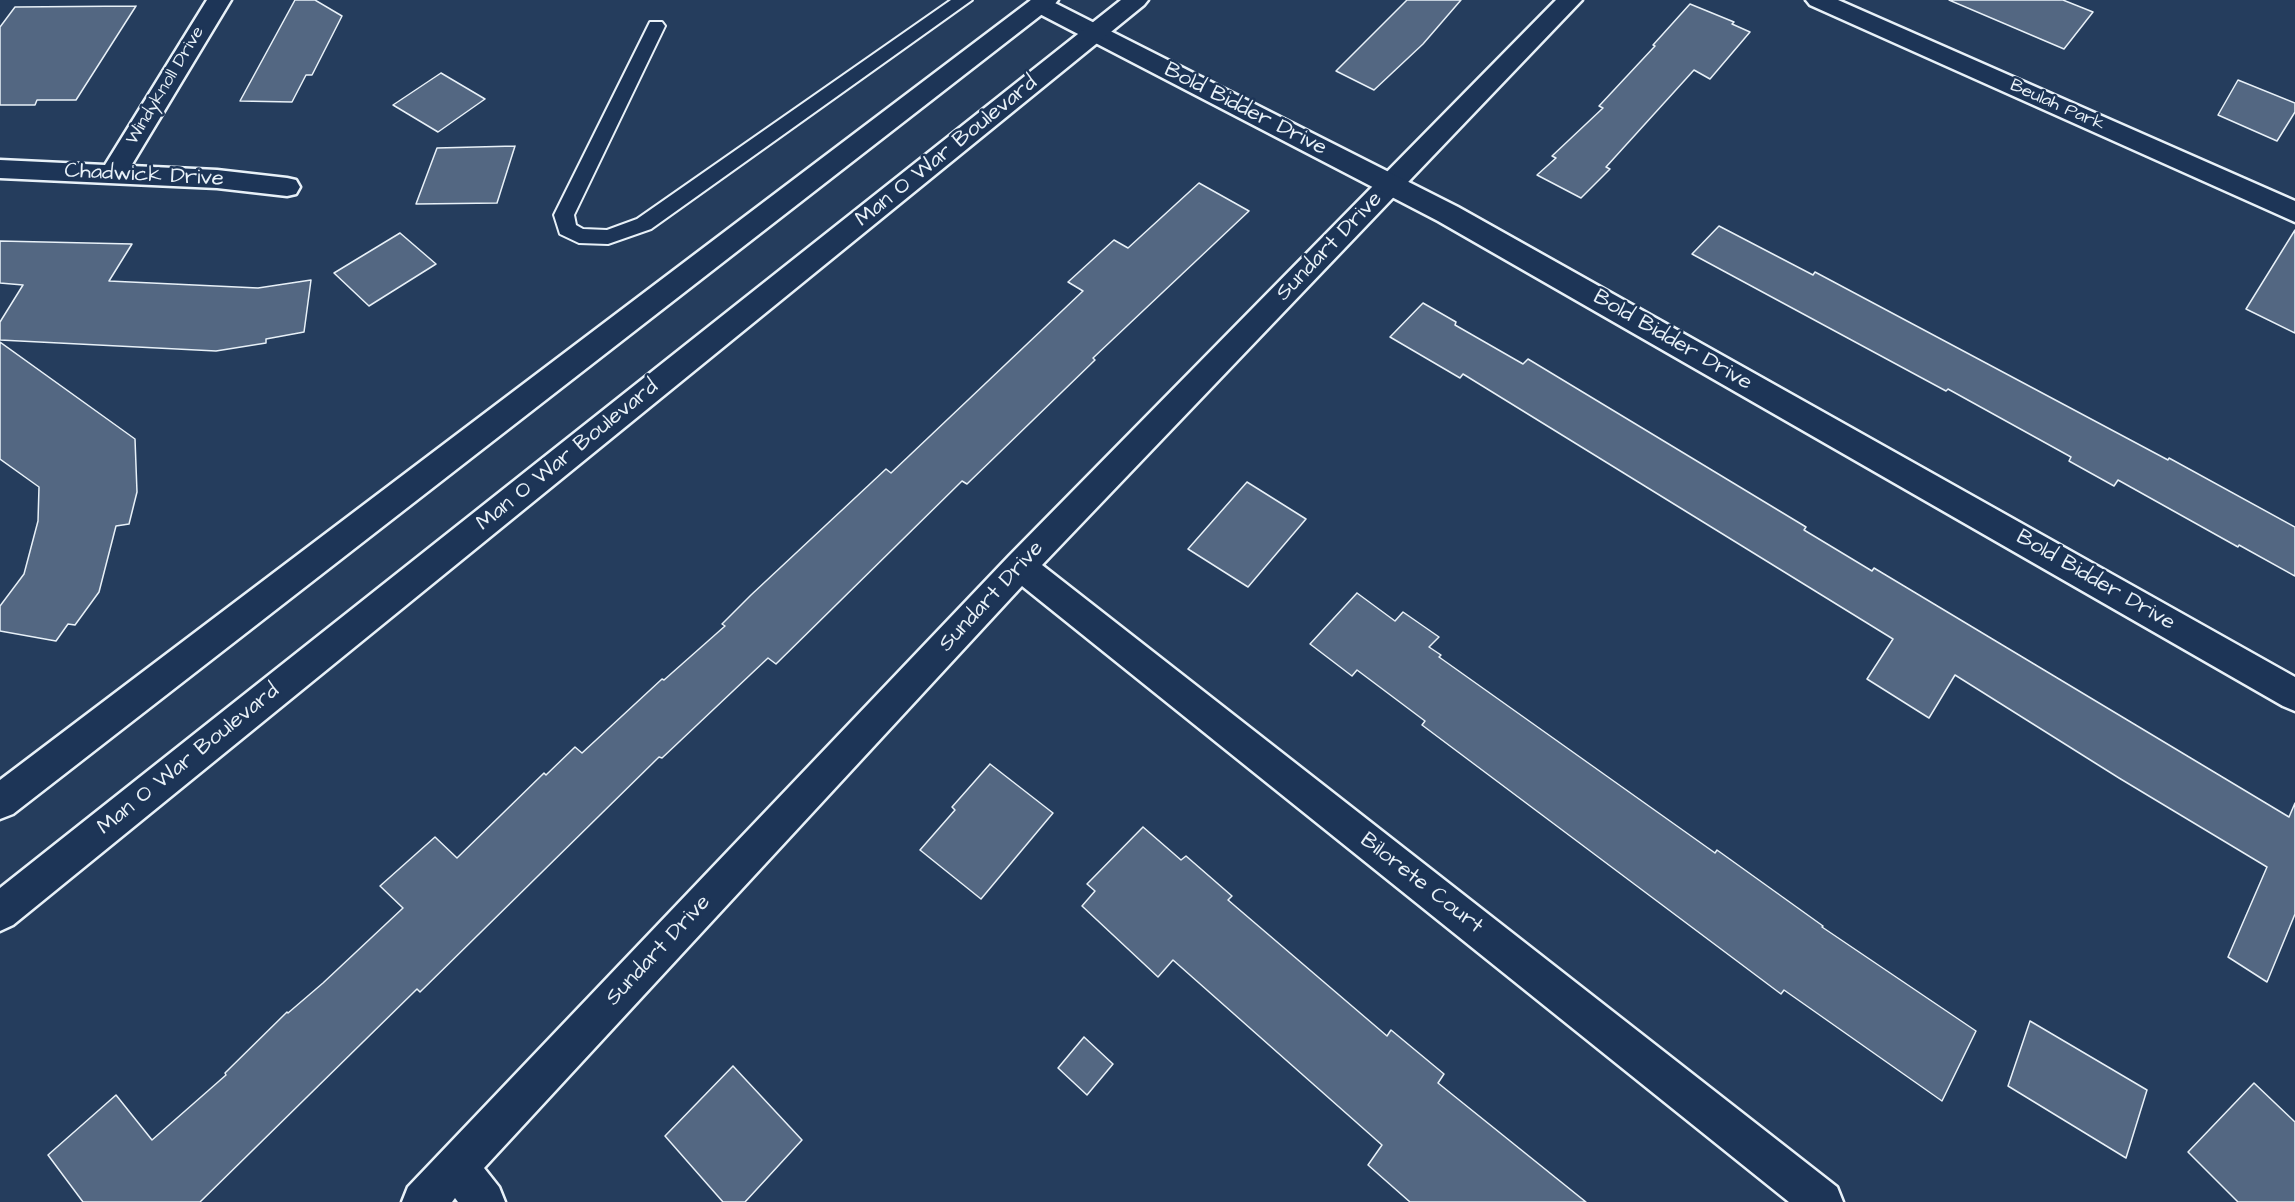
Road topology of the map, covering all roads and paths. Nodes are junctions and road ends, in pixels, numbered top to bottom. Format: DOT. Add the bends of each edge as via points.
graph roads {
  1 [pos="219,0"];
  2 [pos="963,0"];
  3 [pos="1136,0"];
  4 [pos="1570,0"];
  5 [pos="1818,0"];
  6 [pos="1039,2"];
  7 [pos="656,26"];
  8 [pos="1094,34"];
  9 [pos="0,169"];
  10 [pos="113,173"];
  11 [pos="1391,185"];
  12 [pos="287,187"];
  13 [pos="2295,212"];
  14 [pos="1020,566"];
  15 [pos="2295,695"];
  16 [pos="0,802"];
  17 [pos="0,912"];
  18 [pos="457,1167"];
  19 [pos="423,1202"];
  20 [pos="484,1202"];
  21 [pos="1822,1202"];
  1 -- 10 [label="street, Windyknoll Drive"];
  2 -- 7 [label="lane" via="644,224 608,237 579,236 567,229 564,214"];
  3 -- 8 [label="street, Man O War Boulevard"];
  4 -- 11 [label="street, Sundart Drive"];
  5 -- 13 [label="street, Beulah Park"];
  6 -- 8 [label="street, Bold Bidder Drive"];
  6 -- 16 [label="street"];
  8 -- 11 [label="street, Bold Bidder Drive"];
  8 -- 17 [label="street, Man O War Boulevard"];
  9 -- 10 [label="street, Chadwick Drive"];
  10 -- 12 [label="street, Chadwick Drive"];
  11 -- 14 [label="street, Sundart Drive"];
  11 -- 15 [label="street, Bold Bidder Drive"];
  14 -- 18 [label="street, Sundart Drive"];
  14 -- 21 [label="street, Bilorete Court"];
  18 -- 19 [label="street, Sundart Drive"];
  18 -- 20 [label="street"];
}
